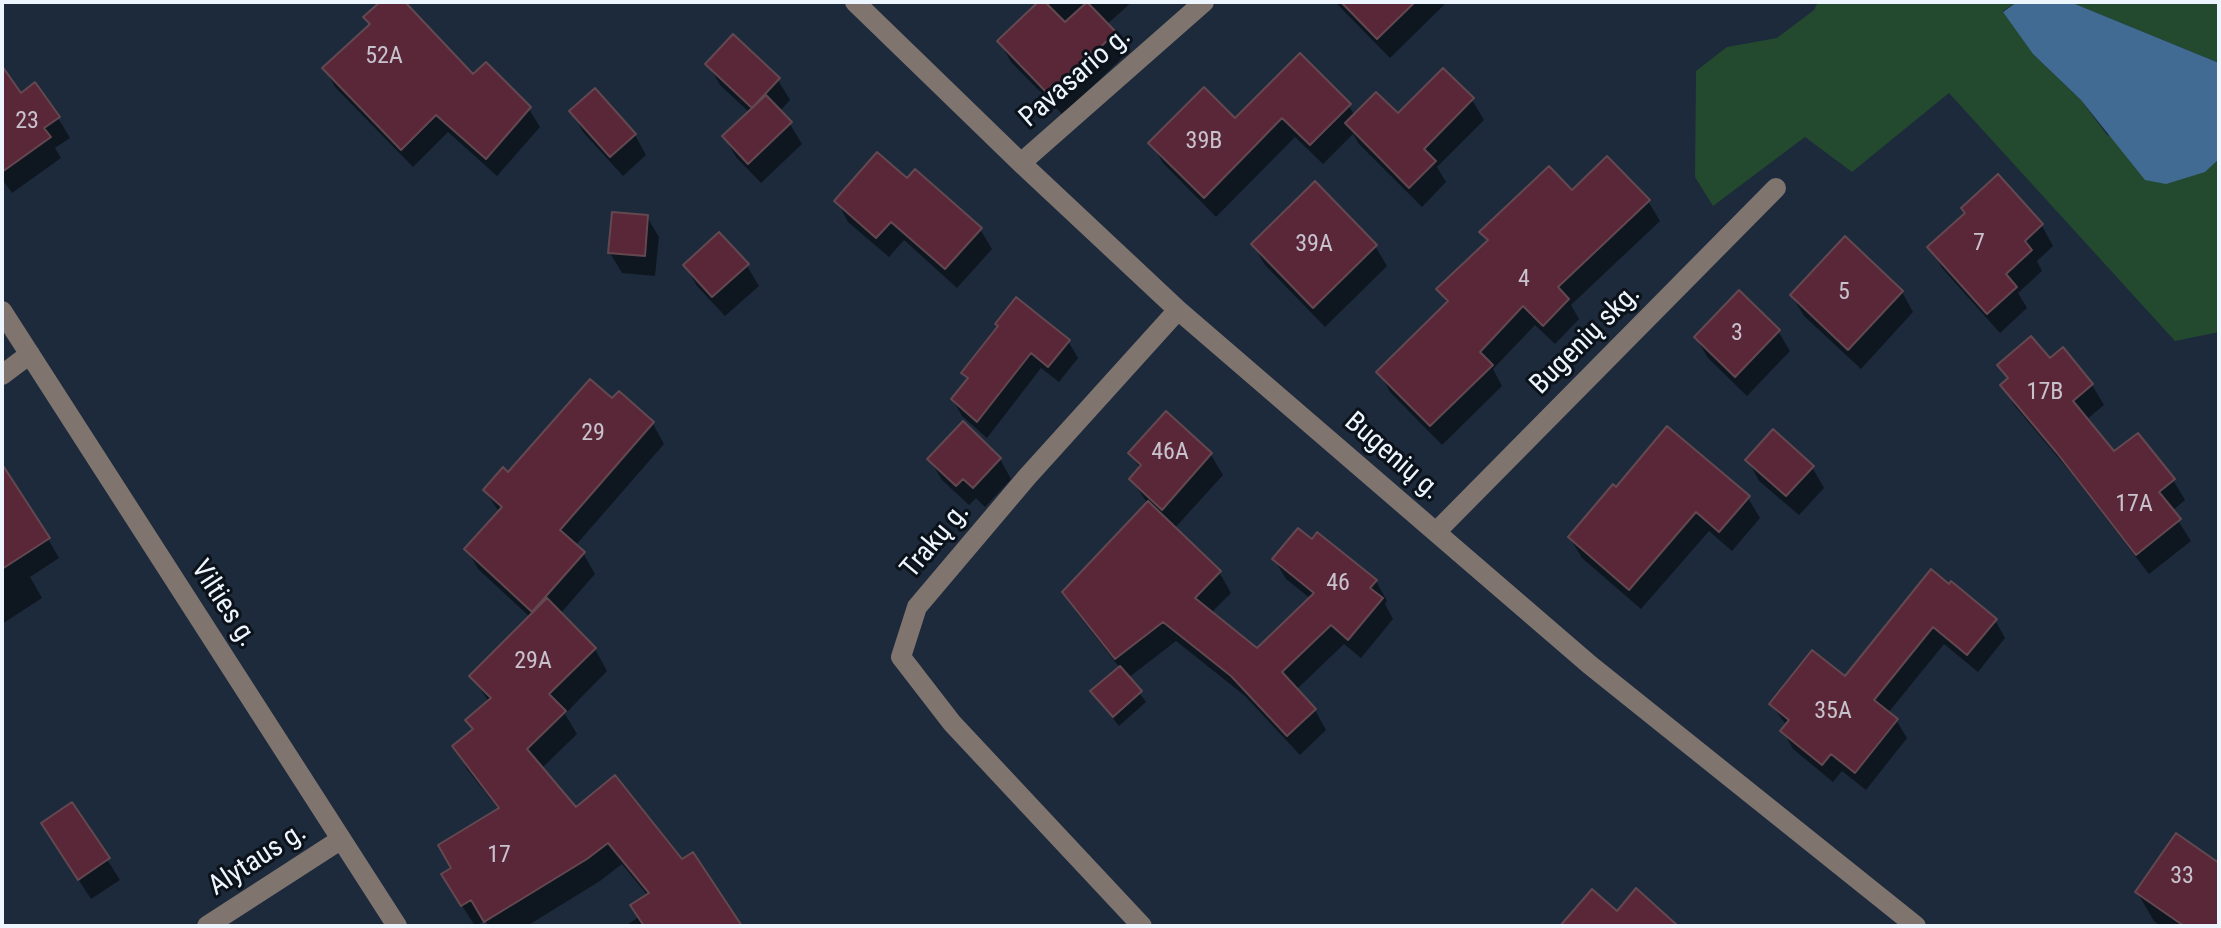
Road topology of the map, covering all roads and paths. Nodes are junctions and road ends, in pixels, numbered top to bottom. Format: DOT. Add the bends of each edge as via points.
graph roads {
  1 [pos="855,2"];
  2 [pos="1204,2"];
  3 [pos="1021,163"];
  4 [pos="1776,188"];
  5 [pos="1178,310"];
  6 [pos="2,311"];
  7 [pos="30,354"];
  8 [pos="2,375"];
  9 [pos="1436,532"];
  10 [pos="340,840"];
  11 [pos="207,926"];
  12 [pos="397,926"];
  13 [pos="1142,926"];
  14 [pos="1916,926"];
  1 -- 3 [label="street, Bugenių g."];
  2 -- 3 [label="street, Pavasario g."];
  3 -- 5 [label="street, Bugenių g."];
  4 -- 9 [label="street, Bugenių skg."];
  5 -- 9 [label="street, Bugenių g."];
  5 -- 13 [label="street, Trakų g." via="917,607 901,657 952,723"];
  6 -- 7 [label="street, Vilties g."];
  7 -- 8 [label="street"];
  7 -- 10 [label="street, Vilties g."];
  9 -- 14 [label="street, Bugenių g." via="1590,665"];
  10 -- 11 [label="street, Alytaus g."];
  10 -- 12 [label="street, Vilties g."];
}
